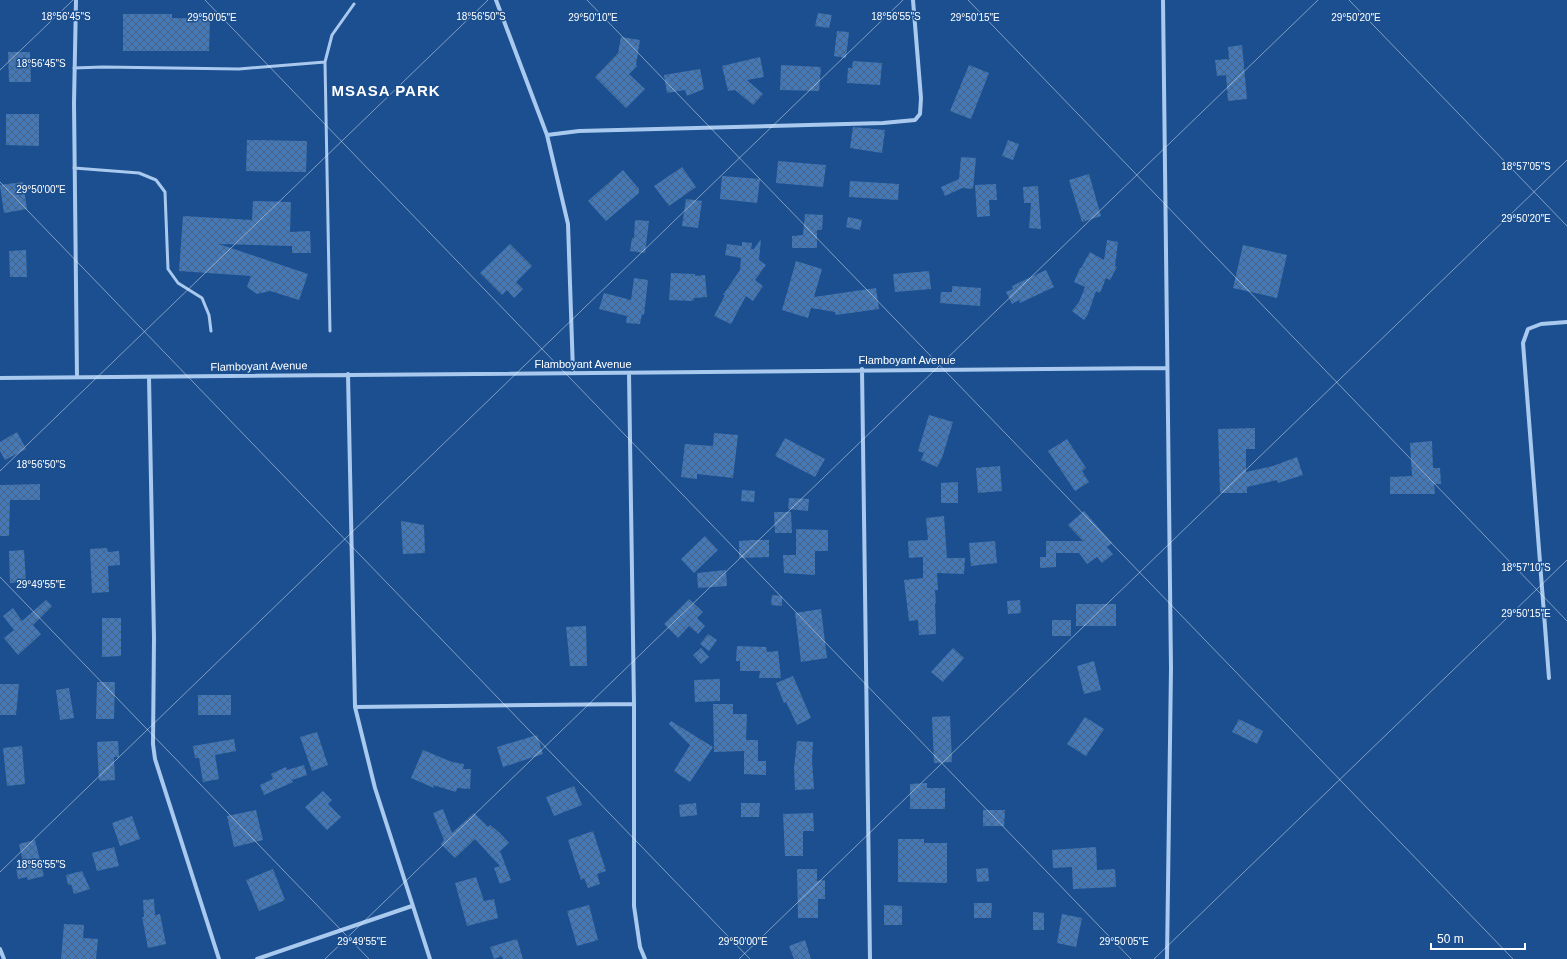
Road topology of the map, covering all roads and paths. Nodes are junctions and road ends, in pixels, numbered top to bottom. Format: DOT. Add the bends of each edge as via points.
graph roads {
  1 [pos="76,0"];
  2 [pos="496,0"];
  3 [pos="913,0"];
  4 [pos="1163,0"];
  5 [pos="354,4"];
  6 [pos="325,62"];
  7 [pos="74,68"];
  8 [pos="547,135"];
  9 [pos="74,168"];
  10 [pos="1567,322"];
  11 [pos="330,330"];
  12 [pos="210,331"];
  13 [pos="1166,368"];
  14 [pos="862,369"];
  15 [pos="573,372"];
  16 [pos="629,373"];
  17 [pos="348,374"];
  18 [pos="77,377"];
  19 [pos="149,377"];
  20 [pos="0,378"];
  21 [pos="1549,678"];
  22 [pos="634,704"];
  23 [pos="355,707"];
  24 [pos="412,906"];
  25 [pos="0,949"];
  26 [pos="4,959"];
  27 [pos="219,959"];
  28 [pos="257,959"];
  29 [pos="430,959"];
  30 [pos="645,959"];
  31 [pos="870,959"];
  32 [pos="1167,959"];
  1 -- 7 [label="street"];
  2 -- 8 [label="street"];
  3 -- 8 [label="street" via="921,98 920,114 915,120 579,131"];
  4 -- 13 [label="street"];
  5 -- 6 [label="lane" via="332,35"];
  6 -- 7 [label="lane" via="239,69"];
  6 -- 11 [label="lane"];
  7 -- 9 [label="street"];
  8 -- 15 [label="street" via="568,224"];
  9 -- 12 [label="lane" via="139,173 156,180 165,192 168,269 178,283 202,298"];
  9 -- 18 [label="street"];
  10 -- 21 [label="street" via="1541,324 1528,329 1523,343"];
  13 -- 14 [label="street, Flamboyant Avenue"];
  13 -- 32 [label="street" via="1171,668"];
  14 -- 16 [label="street, Flamboyant Avenue"];
  14 -- 31 [label="street"];
  15 -- 16 [label="street, Flamboyant Avenue"];
  15 -- 17 [label="street, Flamboyant Avenue"];
  16 -- 22 [label="street"];
  17 -- 19 [label="street, Flamboyant Avenue"];
  17 -- 23 [label="street"];
  18 -- 19 [label="street, Flamboyant Avenue"];
  18 -- 20 [label="street, Flamboyant Avenue"];
  19 -- 27 [label="street" via="154,638 153,744 155,759"];
  22 -- 23 [label="street"];
  22 -- 30 [label="street" via="634,906 640,947"];
  23 -- 24 [label="street" via="375,788"];
  24 -- 28 [label="street"];
  24 -- 29 [label="street"];
  25 -- 26 [label="street"];
}
